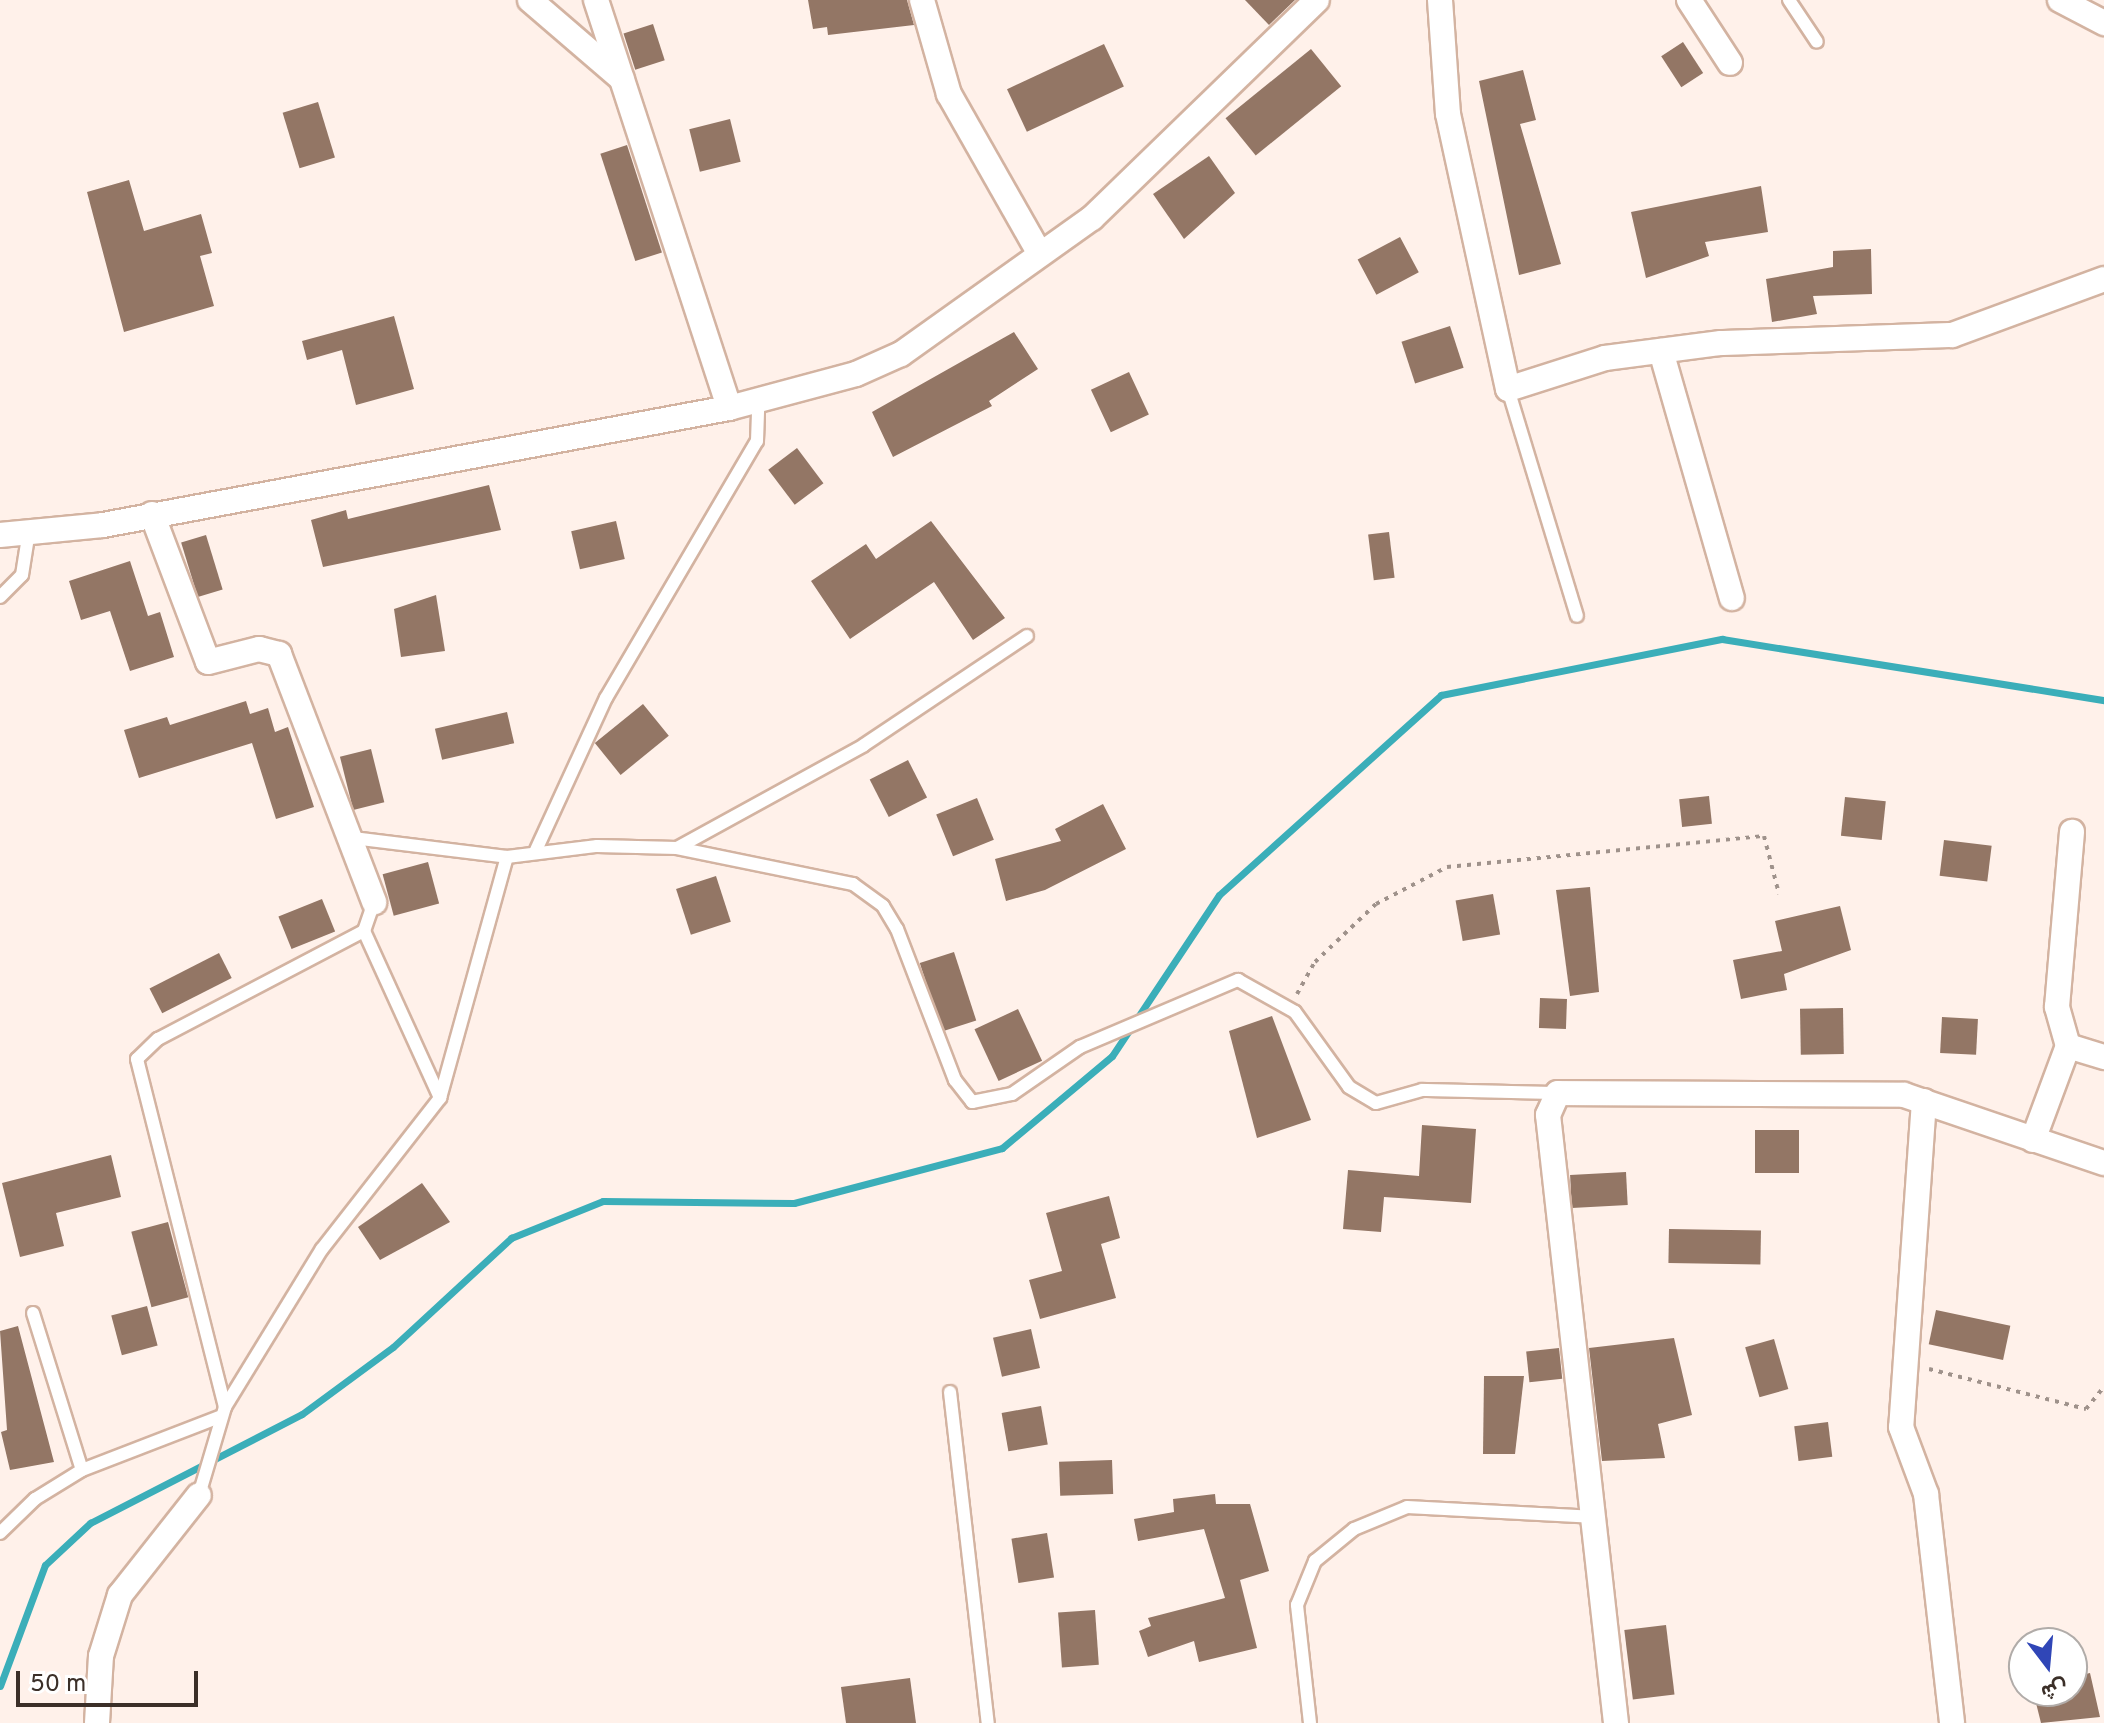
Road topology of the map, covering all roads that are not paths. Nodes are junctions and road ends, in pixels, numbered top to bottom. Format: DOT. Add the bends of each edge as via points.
graph roads {
  1 [pos="530,0"];
  2 [pos="596,0"];
  3 [pos="922,0"];
  4 [pos="1317,0"];
  5 [pos="1440,0"];
  6 [pos="1689,0"];
  7 [pos="1789,0"];
  8 [pos="2060,0"];
  9 [pos="2104,23"];
  10 [pos="1817,42"];
  11 [pos="1730,63"];
  12 [pos="627,83"];
  13 [pos="1040,254"];
  14 [pos="2104,279"];
  15 [pos="1661,351"];
  16 [pos="1508,389"];
  17 [pos="758,403"];
  18 [pos="729,408"];
  19 [pos="152,514"];
  20 [pos="0,535"];
  21 [pos="28,536"];
  22 [pos="0,597"];
  23 [pos="1732,598"];
  24 [pos="1577,616"];
  25 [pos="1027,636"];
  26 [pos="2072,832"];
  27 [pos="353,838"];
  28 [pos="677,848"];
  29 [pos="536,850"];
  30 [pos="507,857"];
  31 [pos="374,902"];
  32 [pos="364,931"];
  33 [pos="2068,1046"];
  34 [pos="2104,1057"];
  35 [pos="1558,1093"];
  36 [pos="440,1098"];
  37 [pos="1924,1101"];
  38 [pos="2033,1140"];
  39 [pos="2104,1163"];
  40 [pos="33,1313"];
  41 [pos="950,1392"];
  42 [pos="222,1412"];
  43 [pos="82,1470"];
  44 [pos="199,1495"];
  45 [pos="1596,1517"];
  46 [pos="0,1533"];
  47 [pos="97,1723"];
  48 [pos="988,1723"];
  49 [pos="1310,1723"];
  50 [pos="1616,1723"];
  51 [pos="1952,1723"];
  1 -- 12 [label="street"];
  2 -- 12 [label="street"];
  3 -- 13 [label="street" via="949,94"];
  4 -- 13 [label="street" via="1166,154"];
  5 -- 16 [label="street" via="1448,114"];
  6 -- 11 [label="street"];
  7 -- 10 [label="lane"];
  8 -- 9 [label="street"];
  12 -- 18 [label="street"];
  13 -- 17 [label="street" via="901,354"];
  14 -- 15 [label="street" via="1952,335"];
  15 -- 16 [label="street" via="1583,363"];
  15 -- 23 [label="street"];
  16 -- 24 [label="lane"];
  17 -- 18 [label="street"];
  17 -- 29 [label="lane" via="757,441 606,698"];
  18 -- 19 [label="street"];
  19 -- 21 [label="street"];
  19 -- 27 [label="street" via="208,662 259,649 279,654"];
  20 -- 21 [label="street"];
  21 -- 22 [label="lane" via="22,575"];
  25 -- 28 [label="lane" via="864,745"];
  26 -- 33 [label="street" via="2057,1007"];
  27 -- 30 [label="lane"];
  27 -- 31 [label="street"];
  28 -- 29 [label="lane"];
  28 -- 35 [label="lane" via="836,878 870,893 897,929 955,1080 972,1102 1012,1094 1080,1047 1133,1028 1216,983 1238,980 1289,1007 1349,1087 1376,1103 1422,1090"];
  29 -- 30 [label="lane"];
  30 -- 36 [label="lane"];
  31 -- 32 [label="lane"];
  32 -- 36 [label="lane"];
  32 -- 42 [label="lane" via="158,1039 137,1059"];
  33 -- 34 [label="street"];
  33 -- 38 [label="street"];
  35 -- 37 [label="street" via="1852,1091"];
  35 -- 45 [label="street" via="1548,1115"];
  36 -- 42 [label="lane" via="322,1249"];
  37 -- 38 [label="street"];
  37 -- 51 [label="street" via="1901,1427 1926,1494"];
  38 -- 39 [label="street"];
  40 -- 43 [label="lane"];
  41 -- 48 [label="lane"];
  42 -- 43 [label="lane"];
  42 -- 44 [label="lane"];
  43 -- 46 [label="lane" via="35,1499"];
  44 -- 47 [label="street" via="120,1595 101,1656"];
  45 -- 49 [label="lane" via="1407,1507 1354,1529 1315,1561 1297,1605"];
  45 -- 50 [label="street"];
}
